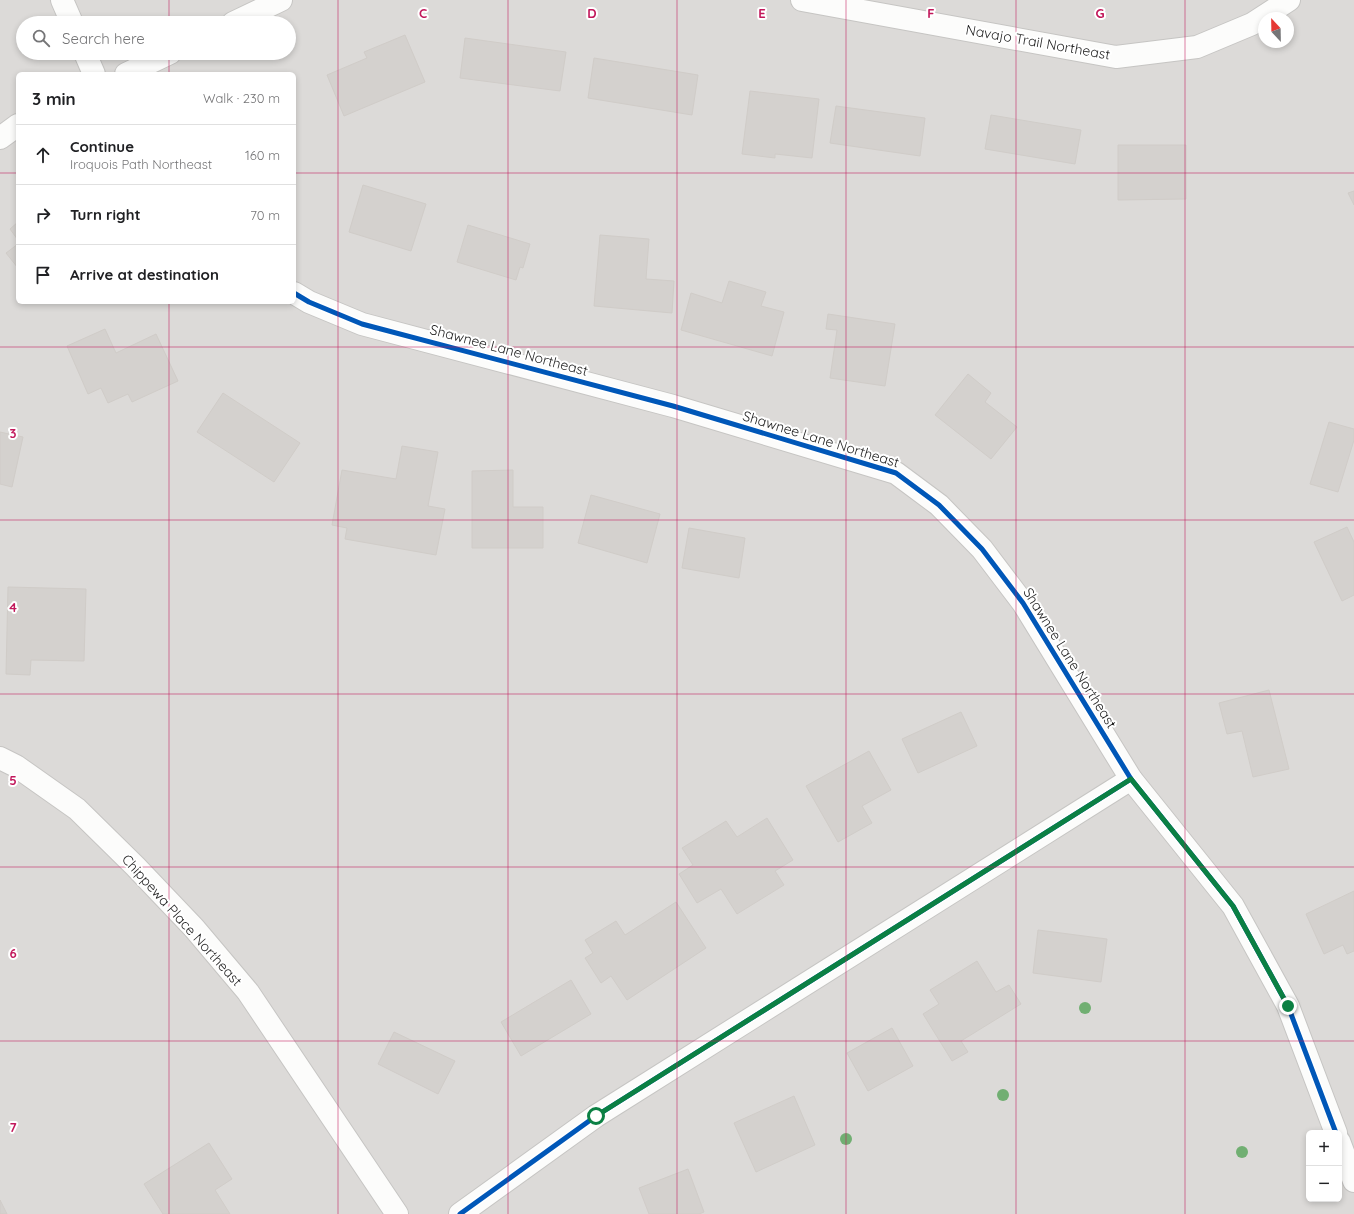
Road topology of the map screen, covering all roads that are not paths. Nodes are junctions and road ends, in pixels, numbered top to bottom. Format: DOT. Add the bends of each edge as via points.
graph roads {
  1 [pos="62,0"];
  2 [pos="281,0"];
  3 [pos="802,0"];
  4 [pos="1289,0"];
  5 [pos="69,16"];
  6 [pos="248,16"];
  7 [pos="87,60"];
  8 [pos="155,60"];
  9 [pos="93,72"];
  10 [pos="130,72"];
  11 [pos="16,126"];
  12 [pos="0,138"];
  13 [pos="296,295"];
  14 [pos="0,758"];
  15 [pos="1131,779"];
  16 [pos="1335,1130"];
  17 [pos="1342,1149"];
  18 [pos="1354,1181"];
  19 [pos="397,1214"];
  20 [pos="460,1214"];
  1 -- 5 [label="street"];
  2 -- 6 [label="street"];
  3 -- 4 [label="street, Navajo Trail Northeast" via="1116,57 1197,47 1252,24"];
  7 -- 9 [label="street"];
  8 -- 10 [label="street"];
  11 -- 12 [label="street"];
  13 -- 15 [label="street, Shawnee Lane Northeast" via="362,324 673,406 896,473 938,505 986,555 1023,603"];
  14 -- 19 [label="street, Chippewa Place Northeast" via="16,766 77,809 194,928 248,992"];
  15 -- 16 [label="street, Shawnee Lane Northeast" via="1233,906 1288,1006"];
  15 -- 20 [label="street" via="596,1116"];
  17 -- 18 [label="street"];
}
